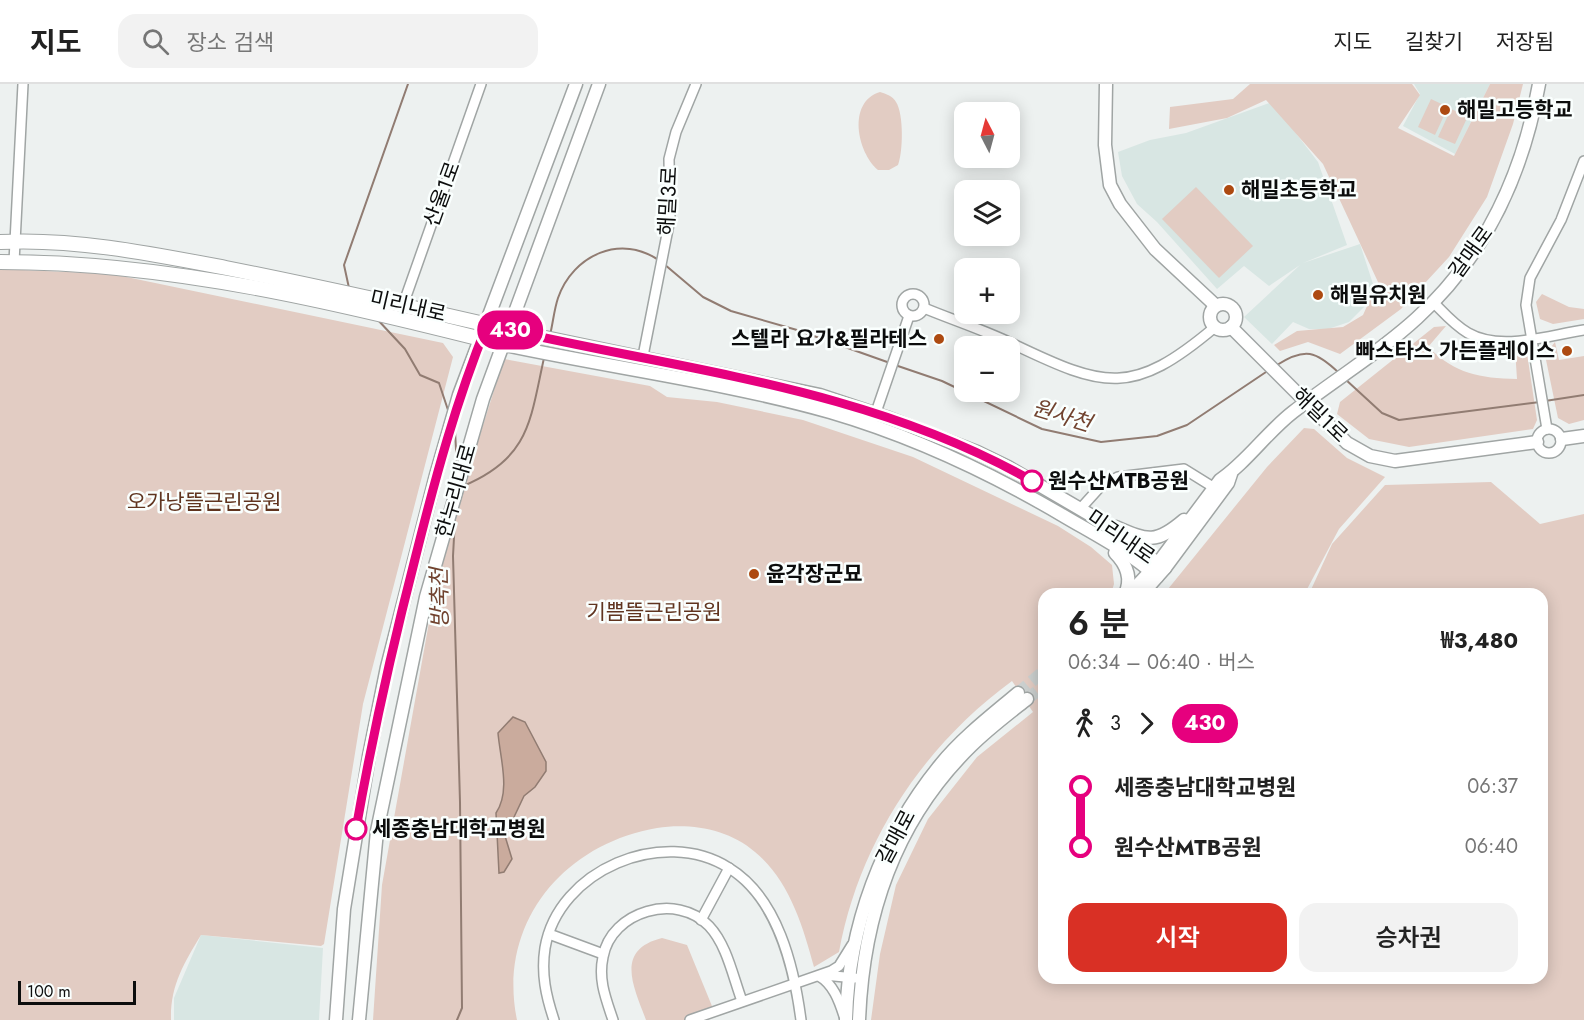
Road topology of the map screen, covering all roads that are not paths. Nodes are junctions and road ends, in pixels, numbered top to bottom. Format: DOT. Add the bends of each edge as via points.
graph roads {
  1 [pos="23,84"];
  2 [pos="482,84"];
  3 [pos="576,84"];
  4 [pos="599,84"];
  5 [pos="696,84"];
  6 [pos="1106,84"];
  7 [pos="1539,84"];
  8 [pos="1584,161"];
  9 [pos="6,242"];
  10 [pos="7,262"];
  11 [pos="1433,302"];
  12 [pos="1215,305"];
  13 [pos="924,308"];
  14 [pos="402,312"];
  15 [pos="909,316"];
  16 [pos="487,325"];
  17 [pos="1215,327"];
  18 [pos="1231,327"];
  19 [pos="510,330"];
  20 [pos="1584,330"];
  21 [pos="1532,338"];
  22 [pos="481,339"];
  23 [pos="505,345"];
  24 [pos="643,356"];
  25 [pos="1306,402"];
  26 [pos="875,413"];
  27 [pos="871,426"];
  28 [pos="1547,429"];
  29 [pos="1584,436"];
  30 [pos="1562,440"];
  31 [pos="1537,442"];
  32 [pos="1231,472"];
  33 [pos="1213,487"];
  34 [pos="1081,508"];
  35 [pos="1197,509"];
  36 [pos="1093,516"];
  37 [pos="1094,535"];
  38 [pos="1158,570"];
  39 [pos="1128,588"];
  40 [pos="1135,588"];
  41 [pos="1146,588"];
  42 [pos="729,868"];
  43 [pos="701,920"];
  44 [pos="549,934"];
  45 [pos="855,939"];
  46 [pos="603,954"];
  47 [pos="819,976"];
  48 [pos="848,977"];
  49 [pos="862,980"];
  50 [pos="796,982"];
  51 [pos="742,1001"];
  52 [pos="336,1020"];
  53 [pos="359,1020"];
  54 [pos="554,1020"];
  55 [pos="613,1020"];
  56 [pos="690,1020"];
  57 [pos="801,1020"];
  58 [pos="846,1020"];
  59 [pos="859,1020"];
  1 -- 9 [label="street"];
  2 -- 14 [label="street, 산울1로"];
  3 -- 16 [label="street, 한누리대로"];
  4 -- 19 [label="street, 한누리대로"];
  5 -- 24 [label="street, 해밀3로" via="669,159 671,205"];
  6 -- 12 [label="street" via="1105,145 1110,185 1155,249"];
  7 -- 11 [label="street, 갈매로" via="1518,168 1497,213 1466,263"];
  8 -- 21 [label="street" via="1561,220 1527,285"];
  9 -- 10 [label="street"];
  9 -- 14 [label="main road, 미리내로" via="60,243 155,255 385,300"];
  10 -- 14 [label="main road, 미리내로" via="154,272 337,305"];
  11 -- 21 [label="street" via="1455,324 1478,338"];
  11 -- 25 [label="street, 갈매로" via="1418,318"];
  12 -- 17 [label="street" via="1210,315"];
  12 -- 18 [label="street" via="1233,308 1236,316"];
  13 -- 15 [label="street" via="918,315"];
  13 -- 15 [label="street" via="919,296 906,296 901,305"];
  13 -- 17 [label="street" via="1070,371 1110,379 1160,367"];
  14 -- 16 [label="main road, 미리내로"];
  14 -- 22 [label="main road, 미리내로"];
  15 -- 26 [label="street"];
  16 -- 19 [label="main road, 미리내로"];
  16 -- 22 [label="street, 한누리대로"];
  17 -- 18 [label="street"];
  18 -- 25 [label="street, 해밀1로"];
  19 -- 23 [label="street, 한누리대로"];
  19 -- 24 [label="street, 미리내로"];
  20 -- 21 [label="street"];
  21 -- 28 [label="street"];
  22 -- 23 [label="main road, 미리내로"];
  22 -- 52 [label="street, 한누리대로" via="459,395 436,475 379,707 344,909"];
  23 -- 27 [label="street, 미리내로" via="790,402"];
  23 -- 53 [label="street, 한누리대로" via="483,399 426,597 400,713 377,831"];
  24 -- 26 [label="street, 미리내로" via="820,395"];
  25 -- 31 [label="street, 해밀1로" via="1347,444 1370,456 1395,461"];
  25 -- 32 [label="street, 갈매로"];
  26 -- 27 [label="street"];
  26 -- 34 [label="street, 미리내로" via="977,452"];
  27 -- 37 [label="street, 미리내로" via="968,465"];
  28 -- 30 [label="street" via="1556,430"];
  28 -- 31 [label="street" via="1540,433"];
  29 -- 30 [label="street"];
  30 -- 31 [label="street" via="1559,449 1549,453 1542,451"];
  32 -- 33 [label="street, 갈매로"];
  32 -- 38 [label="street, 갈매로" via="1228,483"];
  33 -- 34 [label="street" via="1184,470 1118,477 1100,487"];
  33 -- 35 [label="street, 갈매로"];
  34 -- 36 [label="street, 미리내로"];
  35 -- 36 [label="street" via="1164,536 1155,538 1137,536"];
  35 -- 38 [label="street, 갈매로"];
  36 -- 38 [label="street, 미리내로"];
  37 -- 38 [label="street, 미리내로"];
  37 -- 39 [label="street" via="1122,560"];
  38 -- 40 [label="street, 갈매로"];
  38 -- 41 [label="street, 갈매로"];
  42 -- 43 [label="street"];
  42 -- 44 [label="street" via="685,854 655,852 629,857 604,868 579,887 562,908"];
  42 -- 50 [label="street" via="758,895 772,918"];
  43 -- 46 [label="street" via="686,911 666,908 640,914 621,926"];
  43 -- 51 [label="street" via="721,943"];
  44 -- 46 [label="street"];
  44 -- 54 [label="street" via="543,974"];
  45 -- 47 [label="street" via="838,966"];
  45 -- 48 [label="street, 갈매로"];
  45 -- 49 [label="street, 갈매로" via="886,851 927,783 964,740 1022,696 953,766 907,830 879,892"];
  46 -- 55 [label="street" via="602,990"];
  47 -- 48 [label="street"];
  47 -- 50 [label="street"];
  47 -- 58 [label="street" via="834,991"];
  48 -- 49 [label="street"];
  48 -- 58 [label="street, 갈매로"];
  49 -- 59 [label="street, 갈매로"];
  50 -- 51 [label="street"];
  50 -- 57 [label="street"];
  51 -- 56 [label="street"];
}
